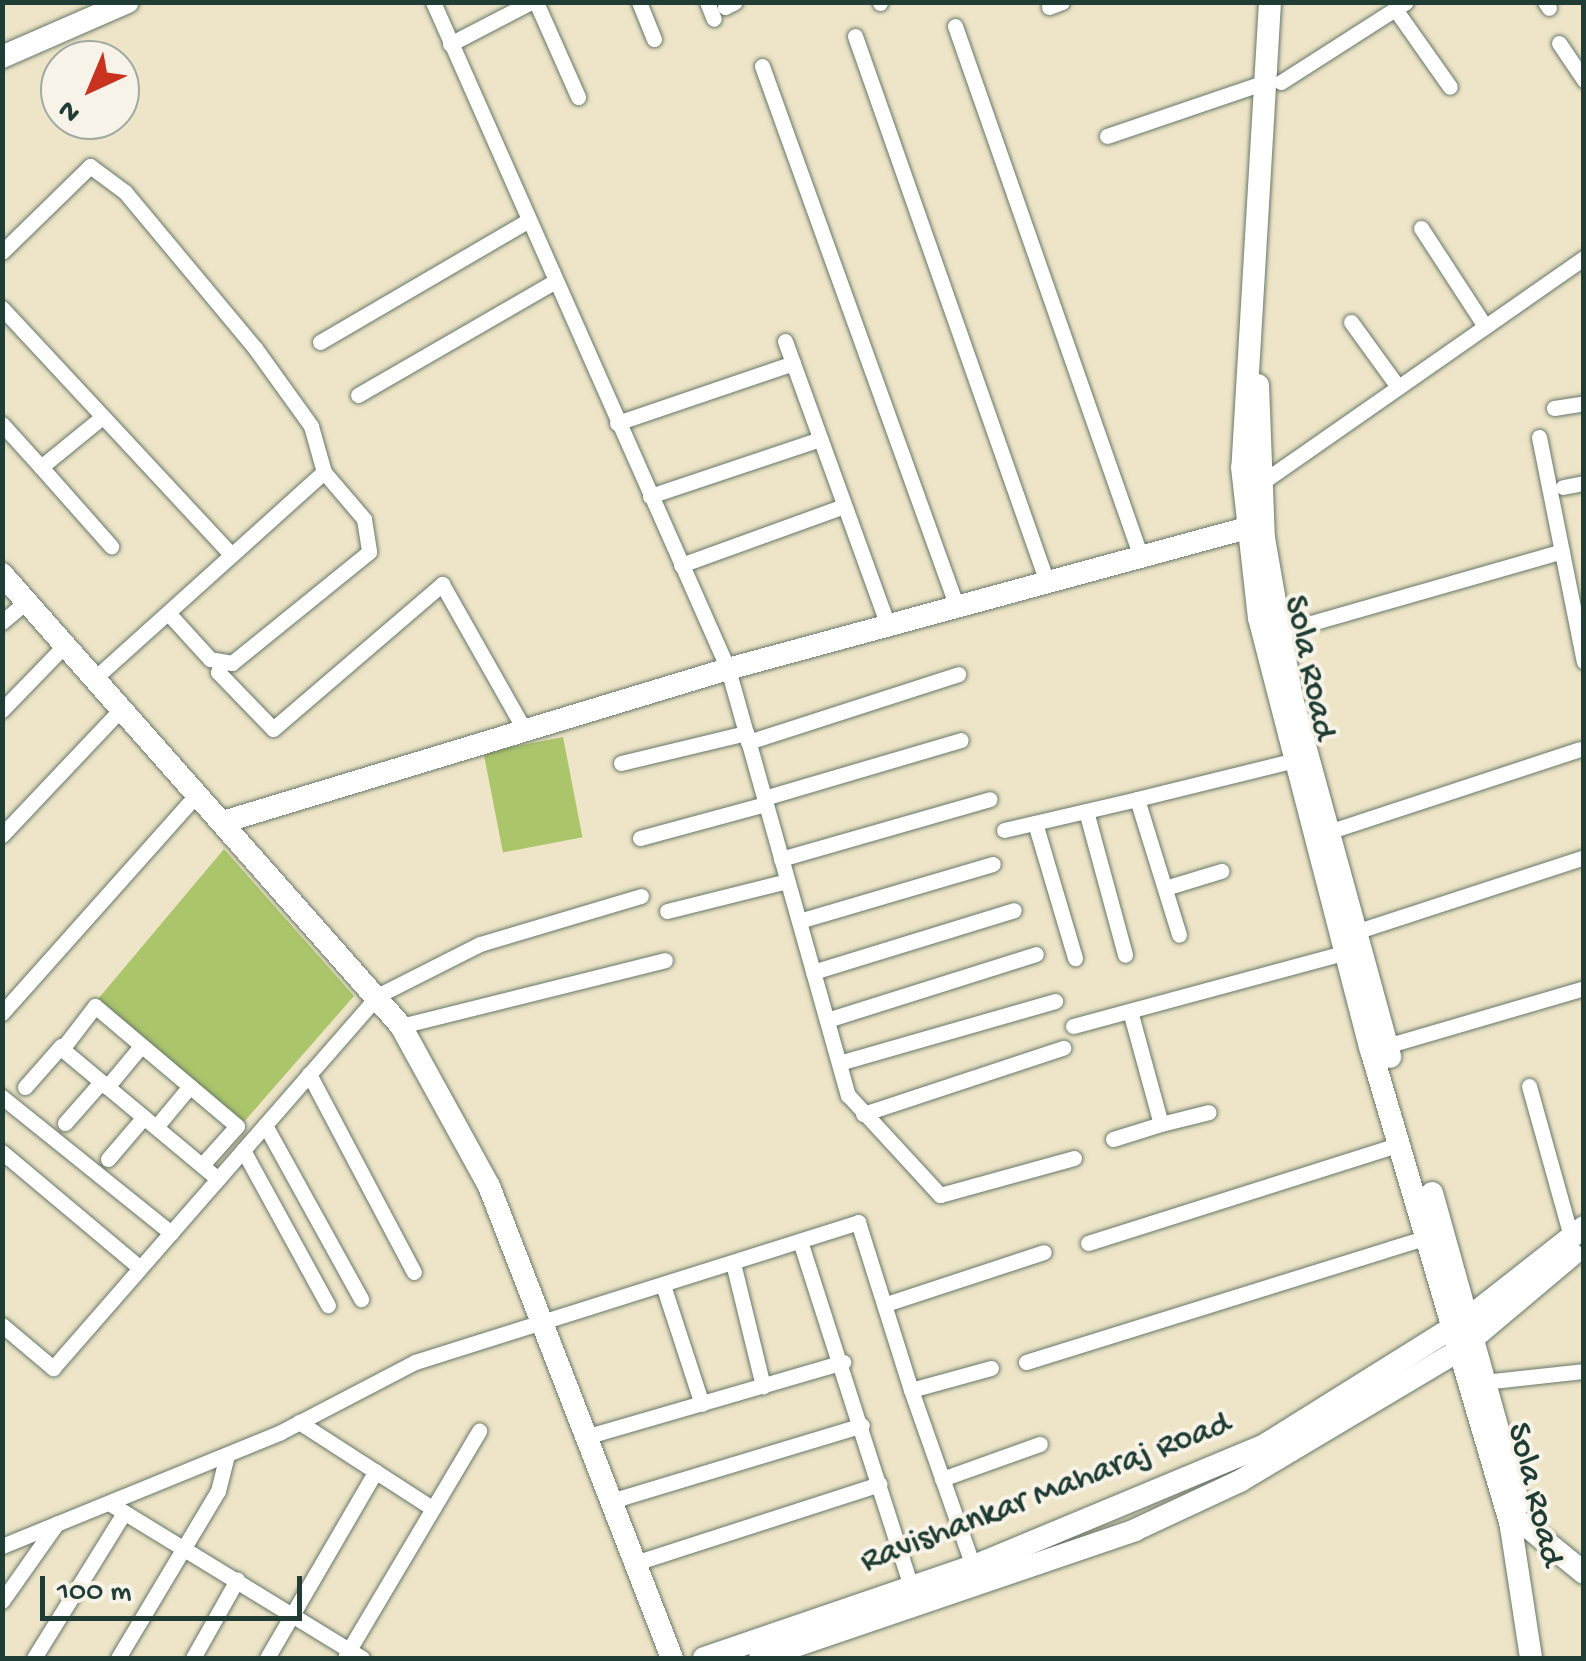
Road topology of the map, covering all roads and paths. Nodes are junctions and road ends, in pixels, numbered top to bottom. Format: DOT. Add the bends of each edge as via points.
graph roads {
  1 [pos="128,2"];
  2 [pos="434,2"];
  3 [pos="533,2"];
  4 [pos="638,2"];
  5 [pos="707,2"];
  6 [pos="1270,2"];
  7 [pos="1285,2"];
  8 [pos="1401,6"];
  9 [pos="724,9"];
  10 [pos="955,26"];
  11 [pos="855,36"];
  12 [pos="654,40"];
  13 [pos="1559,43"];
  14 [pos="450,44"];
  15 [pos="2,56"];
  16 [pos="762,66"];
  17 [pos="1584,80"];
  18 [pos="1274,82"];
  19 [pos="1450,87"];
  20 [pos="578,97"];
  21 [pos="1107,136"];
  22 [pos="527,222"];
  23 [pos="1421,228"];
  24 [pos="2,252"];
  25 [pos="1584,258"];
  26 [pos="554,282"];
  27 [pos="2,308"];
  28 [pos="1351,322"];
  29 [pos="1485,326"];
  30 [pos="785,341"];
  31 [pos="320,342"];
  32 [pos="793,363"];
  33 [pos="1398,387"];
  34 [pos="358,395"];
  35 [pos="1584,402"];
  36 [pos="1554,408"];
  37 [pos="101,418"];
  38 [pos="617,423"];
  39 [pos="2,424"];
  40 [pos="1540,436"];
  41 [pos="820,439"];
  42 [pos="41,467"];
  43 [pos="324,472"];
  44 [pos="1262,483"];
  45 [pos="1584,484"];
  46 [pos="1563,487"];
  47 [pos="650,496"];
  48 [pos="844,506"];
  49 [pos="1255,526"];
  50 [pos="111,546"];
  51 [pos="228,551"];
  52 [pos="1562,551"];
  53 [pos="1142,556"];
  54 [pos="681,565"];
  55 [pos="2,574"];
  56 [pos="1047,582"];
  57 [pos="27,601"];
  58 [pos="956,607"];
  59 [pos="169,614"];
  60 [pos="2,622"];
  61 [pos="888,626"];
  62 [pos="1280,632"];
  63 [pos="66,644"];
  64 [pos="1584,662"];
  65 [pos="222,663"];
  66 [pos="728,669"];
  67 [pos="958,674"];
  68 [pos="95,678"];
  69 [pos="122,708"];
  70 [pos="2,710"];
  71 [pos="525,730"];
  72 [pos="747,737"];
  73 [pos="962,740"];
  74 [pos="1580,749"];
  75 [pos="1292,761"];
  76 [pos="620,763"];
  77 [pos="198,793"];
  78 [pos="1138,799"];
  79 [pos="990,800"];
  80 [pos="764,801"];
  81 [pos="1086,811"];
  82 [pos="223,822"];
  83 [pos="1035,823"];
  84 [pos="1004,830"];
  85 [pos="1328,832"];
  86 [pos="2,834"];
  87 [pos="640,838"];
  88 [pos="1584,857"];
  89 [pos="781,859"];
  90 [pos="992,864"];
  91 [pos="1221,871"];
  92 [pos="787,882"];
  93 [pos="1165,888"];
  94 [pos="640,896"];
  95 [pos="666,910"];
  96 [pos="1014,910"];
  97 [pos="798,921"];
  98 [pos="1180,936"];
  99 [pos="1350,942"];
  100 [pos="1036,954"];
  101 [pos="1126,955"];
  102 [pos="1076,958"];
  103 [pos="665,960"];
  104 [pos="813,972"];
  105 [pos="1584,988"];
  106 [pos="377,996"];
  107 [pos="1055,1001"];
  108 [pos="1130,1010"];
  109 [pos="2,1013"];
  110 [pos="826,1020"];
  111 [pos="401,1026"];
  112 [pos="1073,1026"];
  113 [pos="61,1046"];
  114 [pos="142,1046"];
  115 [pos="1386,1046"];
  116 [pos="1064,1048"];
  117 [pos="838,1062"];
  118 [pos="309,1074"];
  119 [pos="104,1084"];
  120 [pos="190,1086"];
  121 [pos="1529,1086"];
  122 [pos="25,1087"];
  123 [pos="2,1097"];
  124 [pos="1209,1112"];
  125 [pos="863,1114"];
  126 [pos="150,1122"];
  127 [pos="65,1123"];
  128 [pos="1162,1124"];
  129 [pos="265,1125"];
  130 [pos="1113,1139"];
  131 [pos="1401,1144"];
  132 [pos="243,1150"];
  133 [pos="2,1152"];
  134 [pos="1074,1158"];
  135 [pos="108,1159"];
  136 [pos="202,1166"];
  137 [pos="218,1179"];
  138 [pos="304,1195"];
  139 [pos="276,1210"];
  140 [pos="171,1233"];
  141 [pos="1579,1236"];
  142 [pos="1428,1237"];
  143 [pos="800,1241"];
  144 [pos="1088,1243"];
  145 [pos="1044,1252"];
  146 [pos="733,1262"];
  147 [pos="140,1268"];
  148 [pos="414,1272"];
  149 [pos="663,1285"];
  150 [pos="361,1299"];
  151 [pos="886,1304"];
  152 [pos="328,1305"];
  153 [pos="543,1324"];
  154 [pos="2,1325"];
  155 [pos="1462,1334"];
  156 [pos="842,1362"];
  157 [pos="1026,1362"];
  158 [pos="991,1368"];
  159 [pos="1584,1370"];
  160 [pos="1560,1376"];
  161 [pos="1584,1380"];
  162 [pos="1484,1382"];
  163 [pos="763,1386"];
  164 [pos="911,1390"];
  165 [pos="702,1404"];
  166 [pos="299,1422"];
  167 [pos="862,1426"];
  168 [pos="480,1430"];
  169 [pos="586,1437"];
  170 [pos="1040,1444"];
  171 [pos="228,1455"];
  172 [pos="376,1471"];
  173 [pos="942,1479"];
  174 [pos="880,1484"];
  175 [pos="610,1501"];
  176 [pos="109,1502"];
  177 [pos="429,1506"];
  178 [pos="124,1513"];
  179 [pos="56,1523"];
  180 [pos="1519,1535"];
  181 [pos="2,1546"];
  182 [pos="184,1549"];
  183 [pos="635,1563"];
  184 [pos="973,1566"];
  185 [pos="1584,1573"];
  186 [pos="238,1580"];
  187 [pos="911,1587"];
  188 [pos="1584,1588"];
  189 [pos="2,1602"];
  190 [pos="292,1614"];
  191 [pos="352,1655"];
  192 [pos="34,1658"];
  193 [pos="118,1658"];
  194 [pos="193,1658"];
  195 [pos="267,1658"];
  196 [pos="672,1658"];
  197 [pos="704,1658"];
  198 [pos="760,1658"];
  199 [pos="1531,1658"];
  200 [pos="1544,1658"];
  1 -- 15 [label="main road"];
  2 -- 14 [label="street"];
  3 -- 14 [label="street"];
  3 -- 20 [label="street"];
  4 -- 12 [label="street"];
  5 -- 9 [label="street"];
  6 -- 18 [label="main road, Sola Road"];
  7 -- 18 [label="main road, Sola Road"];
  8 -- 18 [label="street"];
  8 -- 19 [label="street"];
  10 -- 53 [label="street"];
  11 -- 56 [label="street"];
  13 -- 17 [label="street"];
  14 -- 22 [label="street"];
  16 -- 58 [label="street"];
  18 -- 21 [label="street"];
  18 -- 44 [label="main road, Sola Road" via="1257,356"];
  18 -- 49 [label="main road, Sola Road" via="1244,366"];
  22 -- 26 [label="street"];
  22 -- 31 [label="street"];
  23 -- 29 [label="street"];
  24 -- 43 [label="street" via="90,166 125,192 255,348 311,426"];
  25 -- 29 [label="street"];
  26 -- 34 [label="street"];
  26 -- 38 [label="street"];
  27 -- 37 [label="street"];
  28 -- 33 [label="street"];
  29 -- 33 [label="street"];
  30 -- 32 [label="street"];
  32 -- 38 [label="street"];
  32 -- 41 [label="street"];
  33 -- 44 [label="street"];
  35 -- 36 [label="street"];
  37 -- 42 [label="street"];
  37 -- 51 [label="street"];
  38 -- 47 [label="street"];
  39 -- 42 [label="street"];
  40 -- 52 [label="street"];
  41 -- 47 [label="street"];
  41 -- 48 [label="street"];
  42 -- 50 [label="street"];
  43 -- 51 [label="street"];
  43 -- 65 [label="street" via="364,520 369,552"];
  44 -- 49 [label="main road, Sola Road"];
  45 -- 46 [label="street"];
  47 -- 54 [label="street"];
  48 -- 54 [label="street"];
  48 -- 61 [label="street"];
  49 -- 53 [label="main road"];
  49 -- 62 [label="main road, Sola Road"];
  49 -- 75 [label="main road, Sola Road"];
  51 -- 59 [label="street"];
  52 -- 62 [label="street"];
  52 -- 64 [label="street"];
  53 -- 56 [label="main road"];
  54 -- 66 [label="street"];
  55 -- 57 [label="main road"];
  56 -- 58 [label="main road"];
  57 -- 60 [label="street"];
  57 -- 63 [label="main road"];
  58 -- 61 [label="main road"];
  59 -- 65 [label="street"];
  59 -- 68 [label="street"];
  61 -- 66 [label="main road"];
  62 -- 85 [label="main road, Sola Road"];
  63 -- 68 [label="main road"];
  63 -- 70 [label="street"];
  65 -- 71 [label="street" via="218,672 273,729 442,584"];
  66 -- 71 [label="main road"];
  66 -- 72 [label="street"];
  67 -- 72 [label="street"];
  68 -- 69 [label="main road"];
  69 -- 77 [label="main road"];
  69 -- 86 [label="street"];
  71 -- 82 [label="main road"];
  72 -- 76 [label="street"];
  72 -- 80 [label="street"];
  73 -- 80 [label="street"];
  74 -- 85 [label="street"];
  75 -- 78 [label="street"];
  75 -- 99 [label="main road, Sola Road"];
  77 -- 82 [label="main road"];
  77 -- 109 [label="street"];
  78 -- 81 [label="street"];
  78 -- 93 [label="street"];
  79 -- 89 [label="street"];
  80 -- 87 [label="street"];
  80 -- 89 [label="street"];
  81 -- 83 [label="street"];
  81 -- 101 [label="street"];
  82 -- 106 [label="main road"];
  83 -- 84 [label="street"];
  83 -- 102 [label="street"];
  85 -- 99 [label="main road, Sola Road"];
  88 -- 99 [label="street"];
  89 -- 92 [label="street"];
  90 -- 97 [label="street"];
  91 -- 93 [label="street"];
  92 -- 95 [label="street"];
  92 -- 97 [label="street"];
  93 -- 98 [label="street"];
  94 -- 106 [label="street" via="480,944"];
  96 -- 104 [label="street"];
  97 -- 104 [label="street"];
  99 -- 108 [label="street"];
  99 -- 115 [label="main road, Sola Road"];
  99 -- 131 [label="main road, Sola Road"];
  100 -- 110 [label="street"];
  103 -- 111 [label="street"];
  104 -- 110 [label="street"];
  105 -- 115 [label="street"];
  106 -- 111 [label="main road"];
  106 -- 118 [label="street"];
  107 -- 117 [label="street"];
  108 -- 112 [label="street"];
  108 -- 128 [label="street"];
  110 -- 117 [label="street"];
  111 -- 153 [label="main road" via="482,1169"];
  113 -- 114 [label="street" via="94,1006"];
  113 -- 119 [label="street"];
  113 -- 122 [label="street"];
  114 -- 119 [label="street"];
  114 -- 120 [label="street"];
  115 -- 155 [label="main road, Sola Road"];
  116 -- 125 [label="street"];
  117 -- 125 [label="street"];
  118 -- 129 [label="street"];
  118 -- 148 [label="street"];
  119 -- 126 [label="street"];
  119 -- 127 [label="street"];
  120 -- 126 [label="street"];
  120 -- 136 [label="street" via="237,1126"];
  121 -- 141 [label="street"];
  123 -- 140 [label="street"];
  124 -- 128 [label="street"];
  125 -- 134 [label="street" via="940,1195"];
  126 -- 135 [label="street"];
  126 -- 136 [label="street"];
  128 -- 130 [label="street"];
  129 -- 132 [label="street"];
  129 -- 138 [label="street"];
  131 -- 142 [label="main road, Sola Road"];
  131 -- 144 [label="street"];
  132 -- 137 [label="street"];
  132 -- 139 [label="street"];
  133 -- 147 [label="street"];
  136 -- 137 [label="street"];
  137 -- 140 [label="street"];
  138 -- 139 [label="street"];
  138 -- 150 [label="street"];
  139 -- 152 [label="street"];
  140 -- 147 [label="street"];
  141 -- 155 [label="main road"];
  142 -- 155 [label="main road, Sola Road"];
  142 -- 157 [label="street"];
  143 -- 146 [label="street"];
  143 -- 151 [label="street" via="858,1222"];
  143 -- 156 [label="street"];
  145 -- 151 [label="street"];
  146 -- 149 [label="street"];
  146 -- 163 [label="street"];
  147 -- 154 [label="street" via="53,1368"];
  149 -- 153 [label="street"];
  149 -- 165 [label="street"];
  151 -- 164 [label="street"];
  153 -- 166 [label="street" via="415,1362"];
  153 -- 169 [label="main road"];
  155 -- 162 [label="main road, Sola Road"];
  155 -- 180 [label="main road, Sola Road"];
  155 -- 184 [label="main road, Ravishankar Maharaj Road" via="1263,1446"];
  155 -- 198 [label="main road, Ravishankar Maharaj Road" via="1240,1481 1135,1530"];
  156 -- 163 [label="street"];
  156 -- 167 [label="street"];
  158 -- 164 [label="street"];
  159 -- 160 [label="street"];
  160 -- 161 [label="street"];
  160 -- 162 [label="street"];
  162 -- 180 [label="main road, Sola Road"];
  163 -- 165 [label="street"];
  164 -- 173 [label="street"];
  165 -- 169 [label="street"];
  166 -- 171 [label="street"];
  166 -- 172 [label="street"];
  167 -- 174 [label="street"];
  167 -- 175 [label="street"];
  168 -- 177 [label="street"];
  169 -- 175 [label="main road"];
  170 -- 173 [label="street"];
  171 -- 176 [label="street"];
  171 -- 182 [label="street"];
  172 -- 177 [label="street"];
  172 -- 190 [label="street"];
  173 -- 184 [label="street"];
  174 -- 183 [label="street"];
  174 -- 187 [label="street"];
  175 -- 183 [label="main road"];
  176 -- 178 [label="street"];
  176 -- 179 [label="street"];
  177 -- 191 [label="street"];
  178 -- 182 [label="street"];
  178 -- 192 [label="street"];
  179 -- 181 [label="street"];
  179 -- 189 [label="street"];
  180 -- 185 [label="main road"];
  180 -- 188 [label="main road"];
  180 -- 199 [label="main road, Sola Road"];
  180 -- 200 [label="main road, Sola Road"];
  182 -- 186 [label="street"];
  182 -- 193 [label="street"];
  183 -- 196 [label="main road"];
  184 -- 187 [label="main road, Ravishankar Maharaj Road"];
  186 -- 190 [label="street"];
  186 -- 194 [label="street"];
  187 -- 197 [label="main road, Ravishankar Maharaj Road"];
  190 -- 191 [label="street"];
  190 -- 195 [label="street"];
}
